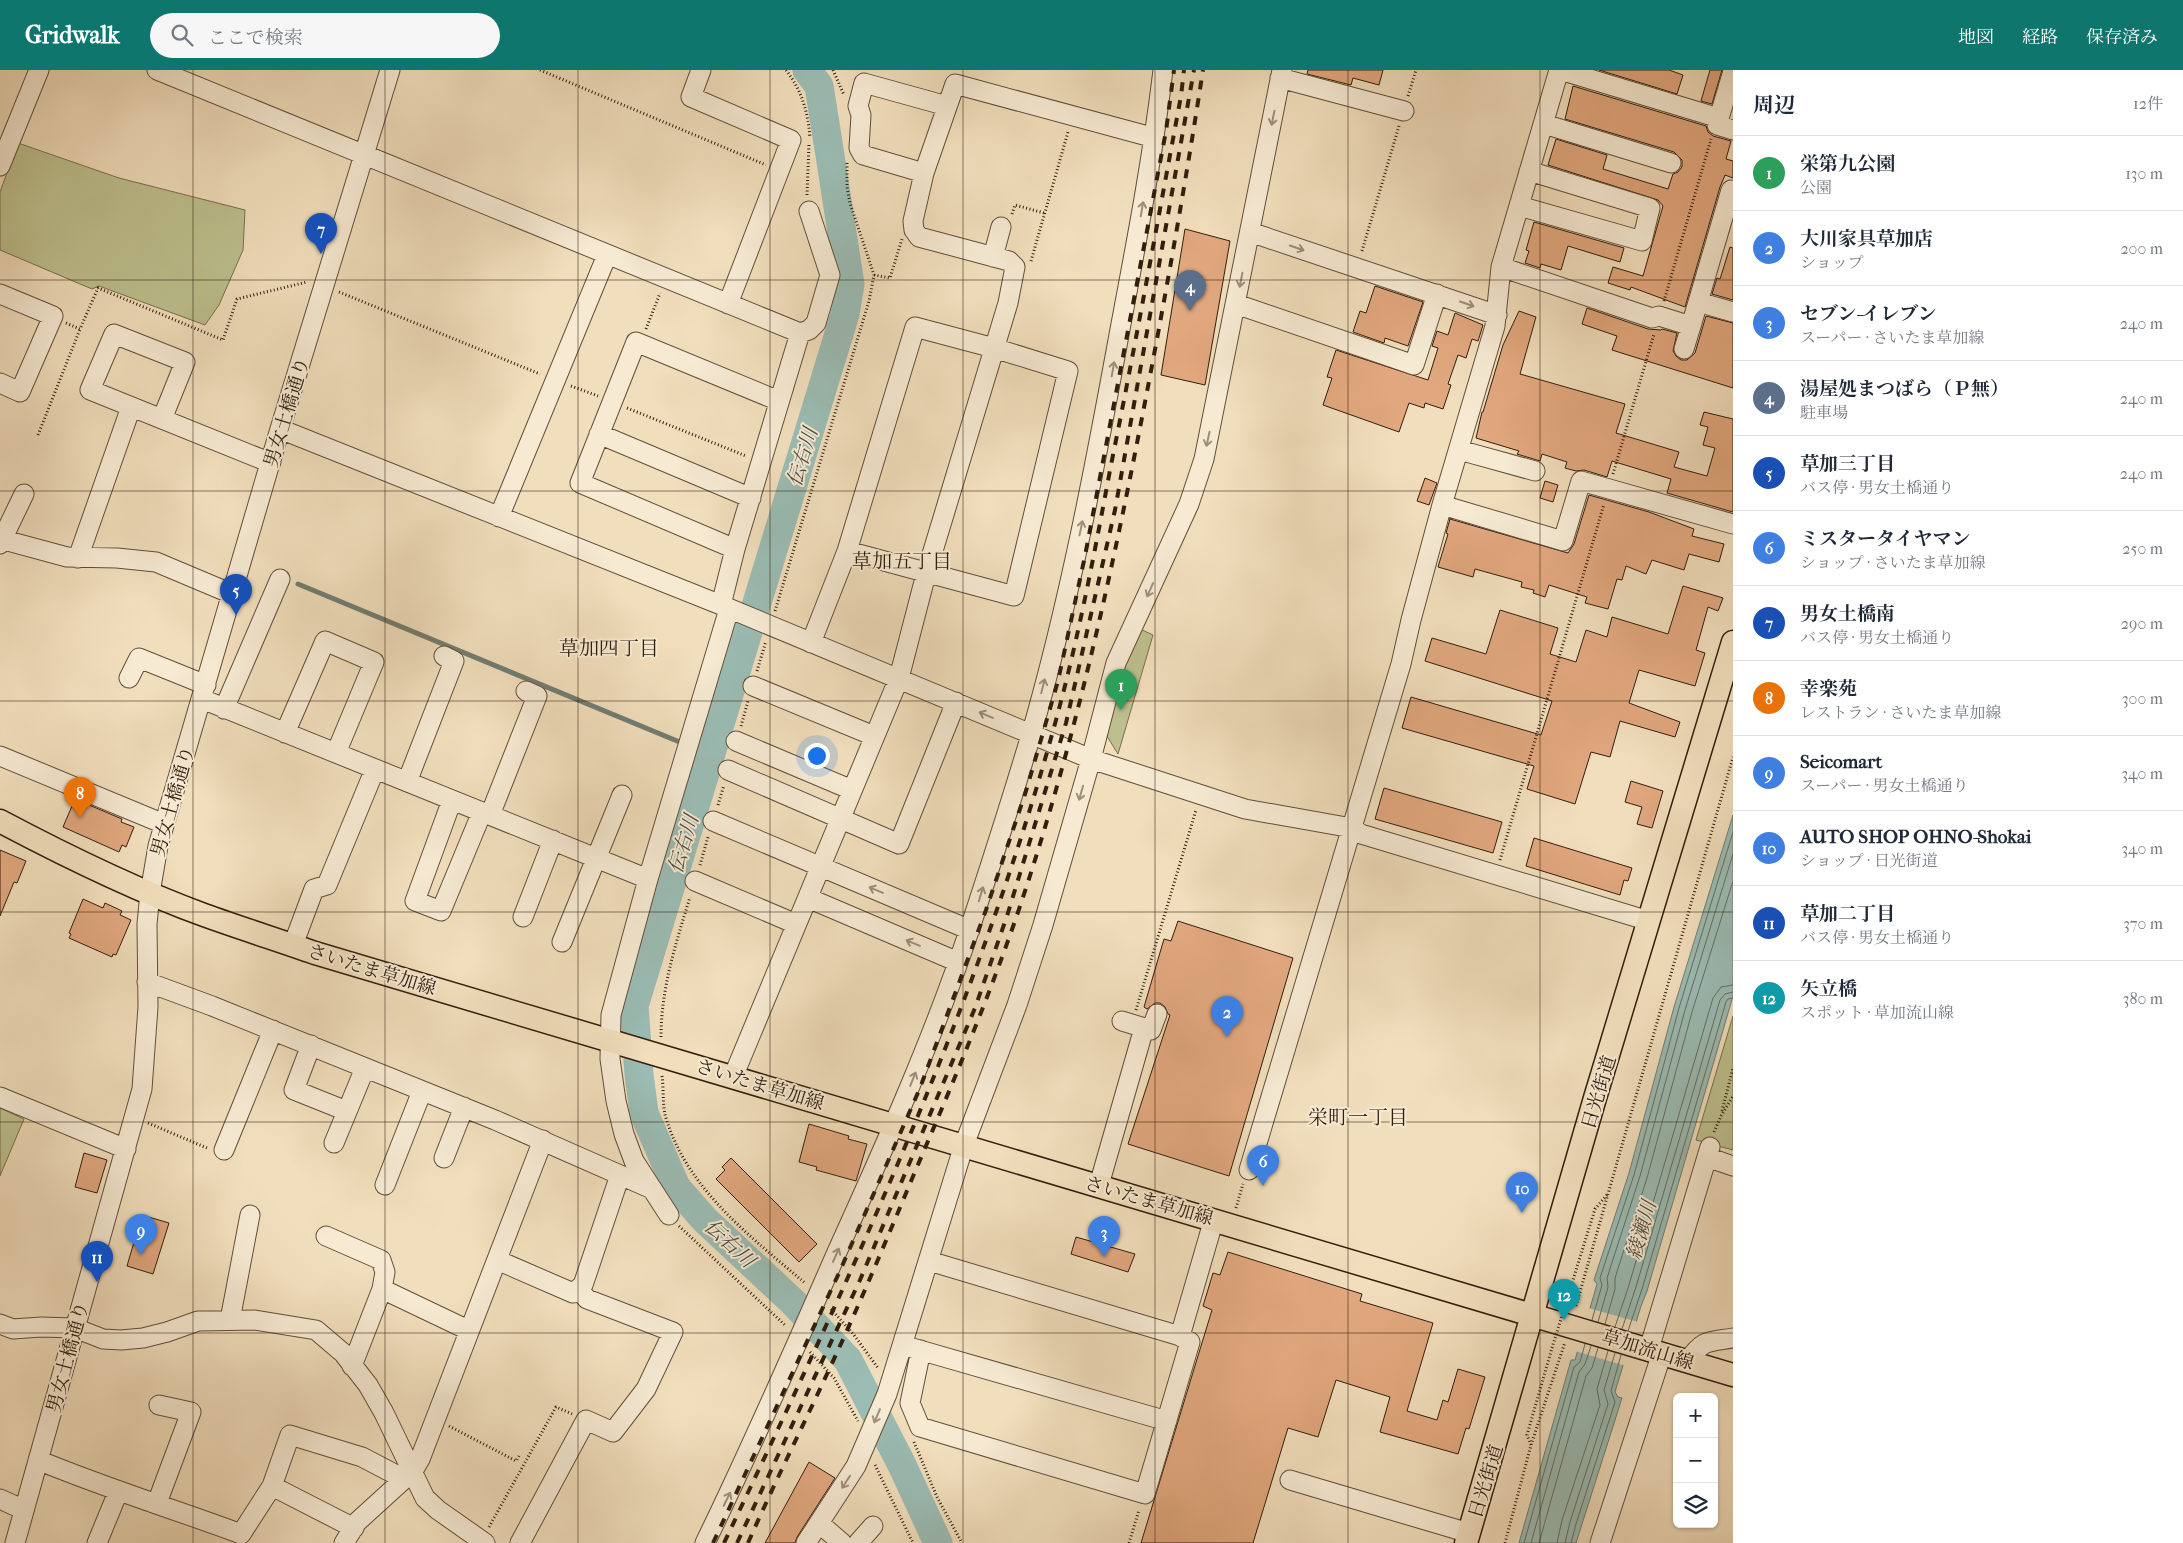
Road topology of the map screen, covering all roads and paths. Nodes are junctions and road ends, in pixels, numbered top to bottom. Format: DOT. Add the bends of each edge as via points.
graph roads {
  1 [pos="39,70"];
  2 [pos="157,70"];
  3 [pos="390,70"];
  4 [pos="540,70"];
  5 [pos="701,70"];
  6 [pos="1163,70"];
  7 [pos="1416,70"];
  8 [pos="1560,70"];
  9 [pos="1281,74"];
  10 [pos="1732,75"];
  11 [pos="947,106"];
  12 [pos="1404,111"];
  13 [pos="1073,115"];
  14 [pos="1544,124"];
  15 [pos="1726,124"];
  16 [pos="1155,138"];
  17 [pos="364,155"];
  18 [pos="1671,163"];
  19 [pos="0,166"];
  20 [pos="779,170"];
  21 [pos="1529,171"];
  22 [pos="924,173"];
  23 [pos="1733,190"];
  24 [pos="1519,206"];
  25 [pos="809,211"];
  26 [pos="1044,213"];
  27 [pos="1006,224"];
  28 [pos="914,230"];
  29 [pos="1250,232"];
  30 [pos="607,255"];
  31 [pos="993,257"];
  32 [pos="1501,267"];
  33 [pos="1356,268"];
  34 [pos="1014,275"];
  35 [pos="874,276"];
  36 [pos="665,278"];
  37 [pos="313,281"];
  38 [pos="0,294"];
  39 [pos="1437,294"];
  40 [pos="1698,302"];
  41 [pos="728,304"];
  42 [pos="1236,304"];
  43 [pos="1733,312"];
  44 [pos="1497,315"];
  45 [pos="52,316"];
  46 [pos="1691,326"];
  47 [pos="80,329"];
  48 [pos="800,333"];
  49 [pos="641,344"];
  50 [pos="994,348"];
  51 [pos="1684,349"];
  52 [pos="0,383"];
  53 [pos="779,400"];
  54 [pos="131,407"];
  55 [pos="162,419"];
  56 [pos="280,429"];
  57 [pos="599,434"];
  58 [pos="38,435"];
  59 [pos="1459,450"];
  60 [pos="271,462"];
  61 [pos="1535,471"];
  62 [pos="24,494"];
  63 [pos="751,498"];
  64 [pos="1442,505"];
  65 [pos="499,517"];
  66 [pos="1733,524"];
  67 [pos="1,541"];
  68 [pos="735,549"];
  69 [pos="847,552"];
  70 [pos="78,558"];
  71 [pos="926,574"];
  72 [pos="280,579"];
  73 [pos="232,594"];
  74 [pos="728,608"];
  75 [pos="1733,642"];
  76 [pos="811,643"];
  77 [pos="444,656"];
  78 [pos="129,678"];
  79 [pos="898,678"];
  80 [pos="753,686"];
  81 [pos="526,691"];
  82 [pos="204,692"];
  83 [pos="956,702"];
  84 [pos="224,708"];
  85 [pos="286,733"];
  86 [pos="1031,734"];
  87 [pos="874,736"];
  88 [pos="736,741"];
  89 [pos="336,753"];
  90 [pos="0,756"];
  91 [pos="1733,757"];
  92 [pos="1091,758"];
  93 [pos="375,769"];
  94 [pos="728,770"];
  95 [pos="407,782"];
  96 [pos="852,790"];
  97 [pos="622,795"];
  98 [pos="1200,795"];
  99 [pos="452,800"];
  100 [pos="486,814"];
  101 [pos="840,820"];
  102 [pos="0,821"];
  103 [pos="713,821"];
  104 [pos="164,824"];
  105 [pos="1352,828"];
  106 [pos="553,840"];
  107 [pos="597,857"];
  108 [pos="821,866"];
  109 [pos="648,879"];
  110 [pos="695,882"];
  111 [pos="150,893"];
  112 [pos="808,898"];
  113 [pos="523,917"];
  114 [pos="1649,921"];
  115 [pos="796,924"];
  116 [pos="970,930"];
  117 [pos="562,942"];
  118 [pos="293,945"];
  119 [pos="958,962"];
  120 [pos="147,982"];
  121 [pos="1157,1014"];
  122 [pos="1133,1024"];
  123 [pos="273,1030"];
  124 [pos="609,1039"];
  125 [pos="311,1046"];
  126 [pos="365,1068"];
  127 [pos="1733,1068"];
  128 [pos="733,1077"];
  129 [pos="422,1091"];
  130 [pos="0,1096"];
  131 [pos="1733,1096"];
  132 [pos="464,1107"];
  133 [pos="339,1108"];
  134 [pos="1721,1116"];
  135 [pos="144,1121"];
  136 [pos="894,1124"];
  137 [pos="543,1140"];
  138 [pos="334,1143"];
  139 [pos="964,1145"];
  140 [pos="126,1149"];
  141 [pos="224,1150"];
  142 [pos="1709,1152"];
  143 [pos="444,1158"];
  144 [pos="1733,1166"];
  145 [pos="1249,1170"];
  146 [pos="620,1175"];
  147 [pos="385,1185"];
  148 [pos="1099,1185"];
  149 [pos="652,1189"];
  150 [pos="1609,1193"];
  151 [pos="1236,1208"];
  152 [pos="669,1214"];
  153 [pos="250,1215"];
  154 [pos="1214,1219"];
  155 [pos="326,1236"];
  156 [pos="497,1260"];
  157 [pos="928,1261"];
  158 [pos="382,1289"];
  159 [pos="578,1289"];
  160 [pos="823,1304"];
  161 [pos="1534,1314"];
  162 [pos="230,1320"];
  163 [pos="0,1324"];
  164 [pos="1572,1325"];
  165 [pos="75,1328"];
  166 [pos="468,1330"];
  167 [pos="1180,1336"];
  168 [pos="800,1338"];
  169 [pos="1733,1338"];
  170 [pos="912,1348"];
  171 [pos="1651,1350"];
  172 [pos="1688,1361"];
  173 [pos="352,1366"];
  174 [pos="1733,1375"];
  175 [pos="888,1389"];
  176 [pos="159,1405"];
  177 [pos="435,1418"];
  178 [pos="586,1420"];
  179 [pos="1167,1421"];
  180 [pos="911,1435"];
  181 [pos="867,1441"];
  182 [pos="1531,1445"];
  183 [pos="519,1456"];
  184 [pos="38,1460"];
  185 [pos="409,1475"];
  186 [pos="1290,1480"];
  187 [pos="272,1486"];
  188 [pos="118,1492"];
  189 [pos="1145,1494"];
  190 [pos="0,1500"];
  191 [pos="157,1503"];
  192 [pos="24,1510"];
  193 [pos="819,1523"];
  194 [pos="873,1526"];
  195 [pos="349,1535"];
  196 [pos="1468,1538"];
  197 [pos="482,1541"];
  198 [pos="15,1543"];
  199 [pos="97,1543"];
  200 [pos="520,1543"];
  201 [pos="705,1543"];
  202 [pos="806,1543"];
  203 [pos="842,1543"];
  204 [pos="858,1543"];
  205 [pos="913,1543"];
  206 [pos="962,1543"];
  207 [pos="1130,1543"];
  208 [pos="1506,1543"];
  209 [pos="1600,1543"];
  1 -- 19 [label="street"];
  2 -- 17 [label="street"];
  3 -- 17 [label="street, 男女土橋通り"];
  4 -- 20 [label="path"];
  5 -- 20 [label="street" via="691,97 791,140"];
  6 -- 16 [label="street"];
  7 -- 12 [label="path"];
  8 -- 14 [label="street"];
  8 -- 15 [label="street"];
  9 -- 12 [label="street"];
  9 -- 29 [label="street, one-way"];
  10 -- 15 [label="street"];
  11 -- 13 [label="street" via="955,84"];
  11 -- 22 [label="street"];
  11 -- 22 [label="street" via="864,83 858,106 861,115 859,148 863,155"];
  12 -- 33 [label="path"];
  13 -- 16 [label="street"];
  13 -- 26 [label="path"];
  14 -- 18 [label="street"];
  14 -- 21 [label="street"];
  86 -- 16 [label="street, one-way" via="1074,562"];
  17 -- 30 [label="street"];
  17 -- 56 [label="street, 男女土橋通り"];
  20 -- 41 [label="street"];
  21 -- 24 [label="street"];
  21 -- 24 [label="street" via="1650,208 1642,241"];
  22 -- 28 [label="street" via="912,221"];
  23 -- 40 [label="street"];
  24 -- 32 [label="street"];
  25 -- 48 [label="street" via="830,275 816,323"];
  26 -- 27 [label="path" via="1015,205"];
  26 -- 34 [label="path" via="1026,278"];
  27 -- 31 [label="street"];
  28 -- 31 [label="street" via="919,237"];
  28 -- 35 [label="path" via="904,235 899,243 890,278"];
  29 -- 33 [label="street, one-way"];
  29 -- 42 [label="street, one-way"];
  30 -- 36 [label="street"];
  30 -- 65 [label="street"];
  31 -- 34 [label="street" via="1009,261 1015,267"];
  32 -- 44 [label="street"];
  32 -- 46 [label="street" via="1652,318 1659,316"];
  33 -- 39 [label="street"];
  34 -- 50 [label="street"];
  36 -- 41 [label="street"];
  36 -- 49 [label="path"];
  37 -- 47 [label="path" via="237,298 223,340 98,288"];
  38 -- 45 [label="street"];
  39 -- 42 [label="street" via="1414,364"];
  39 -- 44 [label="street, one-way"];
  40 -- 43 [label="street"];
  40 -- 46 [label="street"];
  41 -- 48 [label="street"];
  42 -- 92 [label="street, one-way" via="1204,459 1189,504 1116,663"];
  44 -- 59 [label="street"];
  45 -- 47 [label="path"];
  45 -- 52 [label="street" via="20,392"];
  46 -- 51 [label="street"];
  47 -- 58 [label="path"];
  48 -- 53 [label="street"];
  49 -- 53 [label="street"];
  49 -- 57 [label="street" via="636,342"];
  50 -- 69 [label="street" via="915,327"];
  50 -- 71 [label="street"];
  50 -- 71 [label="street" via="1068,371 1014,596"];
  53 -- 63 [label="street"];
  54 -- 55 [label="street"];
  54 -- 55 [label="street" via="90,390 114,334 184,362"];
  54 -- 70 [label="street"];
  55 -- 60 [label="street"];
  56 -- 60 [label="street, 男女土橋通り"];
  56 -- 65 [label="street"];
  57 -- 63 [label="street"];
  57 -- 68 [label="street" via="580,484"];
  59 -- 61 [label="street"];
  59 -- 64 [label="street"];
  60 -- 73 [label="street, 男女土橋通り"];
  62 -- 67 [label="street"];
  63 -- 68 [label="street"];
  64 -- 66 [label="street" via="1563,541 1581,481"];
  64 -- 105 [label="street" via="1401,664"];
  65 -- 74 [label="street"];
  67 -- 70 [label="street"];
  68 -- 74 [label="street"];
  69 -- 71 [label="street"];
  69 -- 76 [label="street"];
  70 -- 73 [label="street" via="156,562"];
  71 -- 79 [label="street"];
  72 -- 84 [label="street"];
  73 -- 82 [label="street, 男女土橋通り"];
  74 -- 76 [label="street"];
  74 -- 109 [label="street"];
  75 -- 114 [label="main road, 日光街道"];
  76 -- 79 [label="street"];
  77 -- 95 [label="street" via="454,661"];
  78 -- 82 [label="street" via="139,658"];
  79 -- 83 [label="street"];
  79 -- 87 [label="street"];
  80 -- 87 [label="street"];
  81 -- 100 [label="street" via="537,696"];
  82 -- 84 [label="street"];
  82 -- 104 [label="street, 男女土橋通り"];
  86 -- 83 [label="street, one-way"];
  83 -- 101 [label="street" via="899,844"];
  84 -- 85 [label="street"];
  85 -- 89 [label="street"];
  85 -- 89 [label="street" via="325,641 374,662"];
  86 -- 92 [label="street"];
  116 -- 86 [label="street, one-way"];
  87 -- 96 [label="street"];
  88 -- 96 [label="street"];
  89 -- 93 [label="street"];
  90 -- 104 [label="street"];
  91 -- 150 [label="path"];
  92 -- 98 [label="street"];
  92 -- 139 [label="street, one-way" via="1040,935"];
  93 -- 95 [label="street"];
  93 -- 118 [label="street" via="327,885 314,889"];
  94 -- 101 [label="street"];
  95 -- 99 [label="street"];
  96 -- 101 [label="street"];
  97 -- 107 [label="street"];
  98 -- 105 [label="street" via="1245,809"];
  98 -- 122 [label="path"];
  99 -- 100 [label="street"];
  99 -- 100 [label="street" via="415,901 440,911"];
  100 -- 106 [label="street"];
  101 -- 108 [label="street"];
  102 -- 111 [label="main road, さいたま草加線"];
  103 -- 108 [label="street"];
  104 -- 111 [label="street, 男女土橋通り"];
  105 -- 114 [label="street" via="1361,834"];
  105 -- 145 [label="street"];
  106 -- 107 [label="street"];
  106 -- 113 [label="street"];
  107 -- 109 [label="street"];
  107 -- 117 [label="street"];
  108 -- 112 [label="street"];
  116 -- 108 [label="street, one-way"];
  109 -- 124 [label="street" via="611,1015"];
  110 -- 115 [label="street"];
  111 -- 118 [label="main road, さいたま草加線"];
  111 -- 120 [label="street, 男女土橋通り"];
  112 -- 115 [label="street"];
  119 -- 112 [label="street, one-way"];
  114 -- 161 [label="main road, 日光街道"];
  115 -- 128 [label="street"];
  116 -- 119 [label="street"];
  118 -- 124 [label="main road, さいたま草加線"];
  136 -- 119 [label="street, one-way"];
  120 -- 123 [label="street"];
  120 -- 140 [label="street, 男女土橋通り" via="147,1036 142,1089"];
  121 -- 122 [label="street" via="1151,1030"];
  122 -- 148 [label="street"];
  123 -- 125 [label="street"];
  123 -- 141 [label="street"];
  124 -- 128 [label="main road, さいたま草加線"];
  124 -- 149 [label="street" via="616,1101 624,1134 634,1161"];
  125 -- 126 [label="street"];
  125 -- 133 [label="street" via="294,1090"];
  126 -- 129 [label="street"];
  126 -- 138 [label="street"];
  127 -- 134 [label="path"];
  128 -- 136 [label="main road, さいたま草加線"];
  129 -- 132 [label="street"];
  129 -- 147 [label="street"];
  130 -- 140 [label="street"];
  131 -- 134 [label="path"];
  132 -- 137 [label="street"];
  132 -- 143 [label="street"];
  134 -- 142 [label="path"];
  135 -- 141 [label="path" via="222,1154"];
  136 -- 139 [label="main road, さいたま草加線"];
  160 -- 136 [label="street, one-way"];
  137 -- 146 [label="street"];
  137 -- 156 [label="street"];
  139 -- 148 [label="main road, さいたま草加線"];
  139 -- 157 [label="street"];
  140 -- 165 [label="street, 男女土橋通り"];
  142 -- 144 [label="street"];
  142 -- 171 [label="street"];
  145 -- 151 [label="path"];
  146 -- 149 [label="street"];
  146 -- 159 [label="street" via="583,1285"];
  148 -- 154 [label="main road, さいたま草加線"];
  149 -- 152 [label="street"];
  150 -- 164 [label="path"];
  150 -- 182 [label="path, bridge" via="1595,1209 1527,1435"];
  152 -- 168 [label="path"];
  153 -- 162 [label="street"];
  154 -- 161 [label="main road, さいたま草加線"];
  154 -- 167 [label="street"];
  155 -- 158 [label="street" via="382,1260 386,1272"];
  156 -- 159 [label="street" via="573,1293"];
  156 -- 166 [label="street"];
  157 -- 167 [label="street"];
  157 -- 170 [label="street"];
  158 -- 166 [label="street"];
  158 -- 173 [label="street"];
  159 -- 178 [label="street" via="587,1299 673,1332 646,1389 613,1432"];
  160 -- 168 [label="street"];
  160 -- 175 [label="path" via="854,1335"];
  161 -- 164 [label="main road, 草加流山線"];
  161 -- 196 [label="main road, 日光街道"];
  162 -- 165 [label="street" via="198,1321 143,1338 121,1340 103,1338"];
  162 -- 173 [label="street" via="255,1320 316,1330"];
  163 -- 165 [label="street" via="13,1329"];
  164 -- 171 [label="main road, 草加流山線"];
  164 -- 182 [label="path"];
  165 -- 184 [label="street, 男女土橋通り"];
  166 -- 177 [label="street"];
  167 -- 179 [label="street" via="1190,1342"];
  168 -- 181 [label="path" via="834,1378"];
  201 -- 168 [label="street, one-way"];
  169 -- 172 [label="street" via="1706,1342"];
  170 -- 175 [label="street"];
  170 -- 179 [label="street"];
  170 -- 189 [label="street" via="910,1403 920,1427"];
  171 -- 172 [label="main road, 草加流山線"];
  171 -- 209 [label="street"];
  172 -- 174 [label="main road, 草加流山線"];
  173 -- 185 [label="street" via="368,1385 384,1413"];
  175 -- 181 [label="street, one-way"];
  176 -- 191 [label="street" via="191,1412"];
  177 -- 183 [label="path" via="516,1461"];
  177 -- 185 [label="street" via="420,1459"];
  178 -- 197 [label="path" via="556,1407"];
  178 -- 200 [label="street"];
  179 -- 189 [label="street"];
  180 -- 206 [label="path" via="937,1497"];
  181 -- 193 [label="street, one-way" via="856,1466"];
  181 -- 205 [label="path"];
  182 -- 208 [label="path"];
  184 -- 188 [label="street"];
  184 -- 192 [label="street, 男女土橋通り"];
  185 -- 187 [label="street" via="290,1435"];
  185 -- 195 [label="street" via="357,1522"];
  185 -- 197 [label="street" via="438,1510"];
  186 -- 196 [label="street"];
  187 -- 191 [label="street" via="242,1534"];
  187 -- 195 [label="street"];
  188 -- 191 [label="street"];
  188 -- 199 [label="street"];
  189 -- 207 [label="path"];
  190 -- 192 [label="street"];
  192 -- 198 [label="street, 男女土橋通り"];
  193 -- 202 [label="street"];
  193 -- 203 [label="street"];
  194 -- 204 [label="street"];
}
